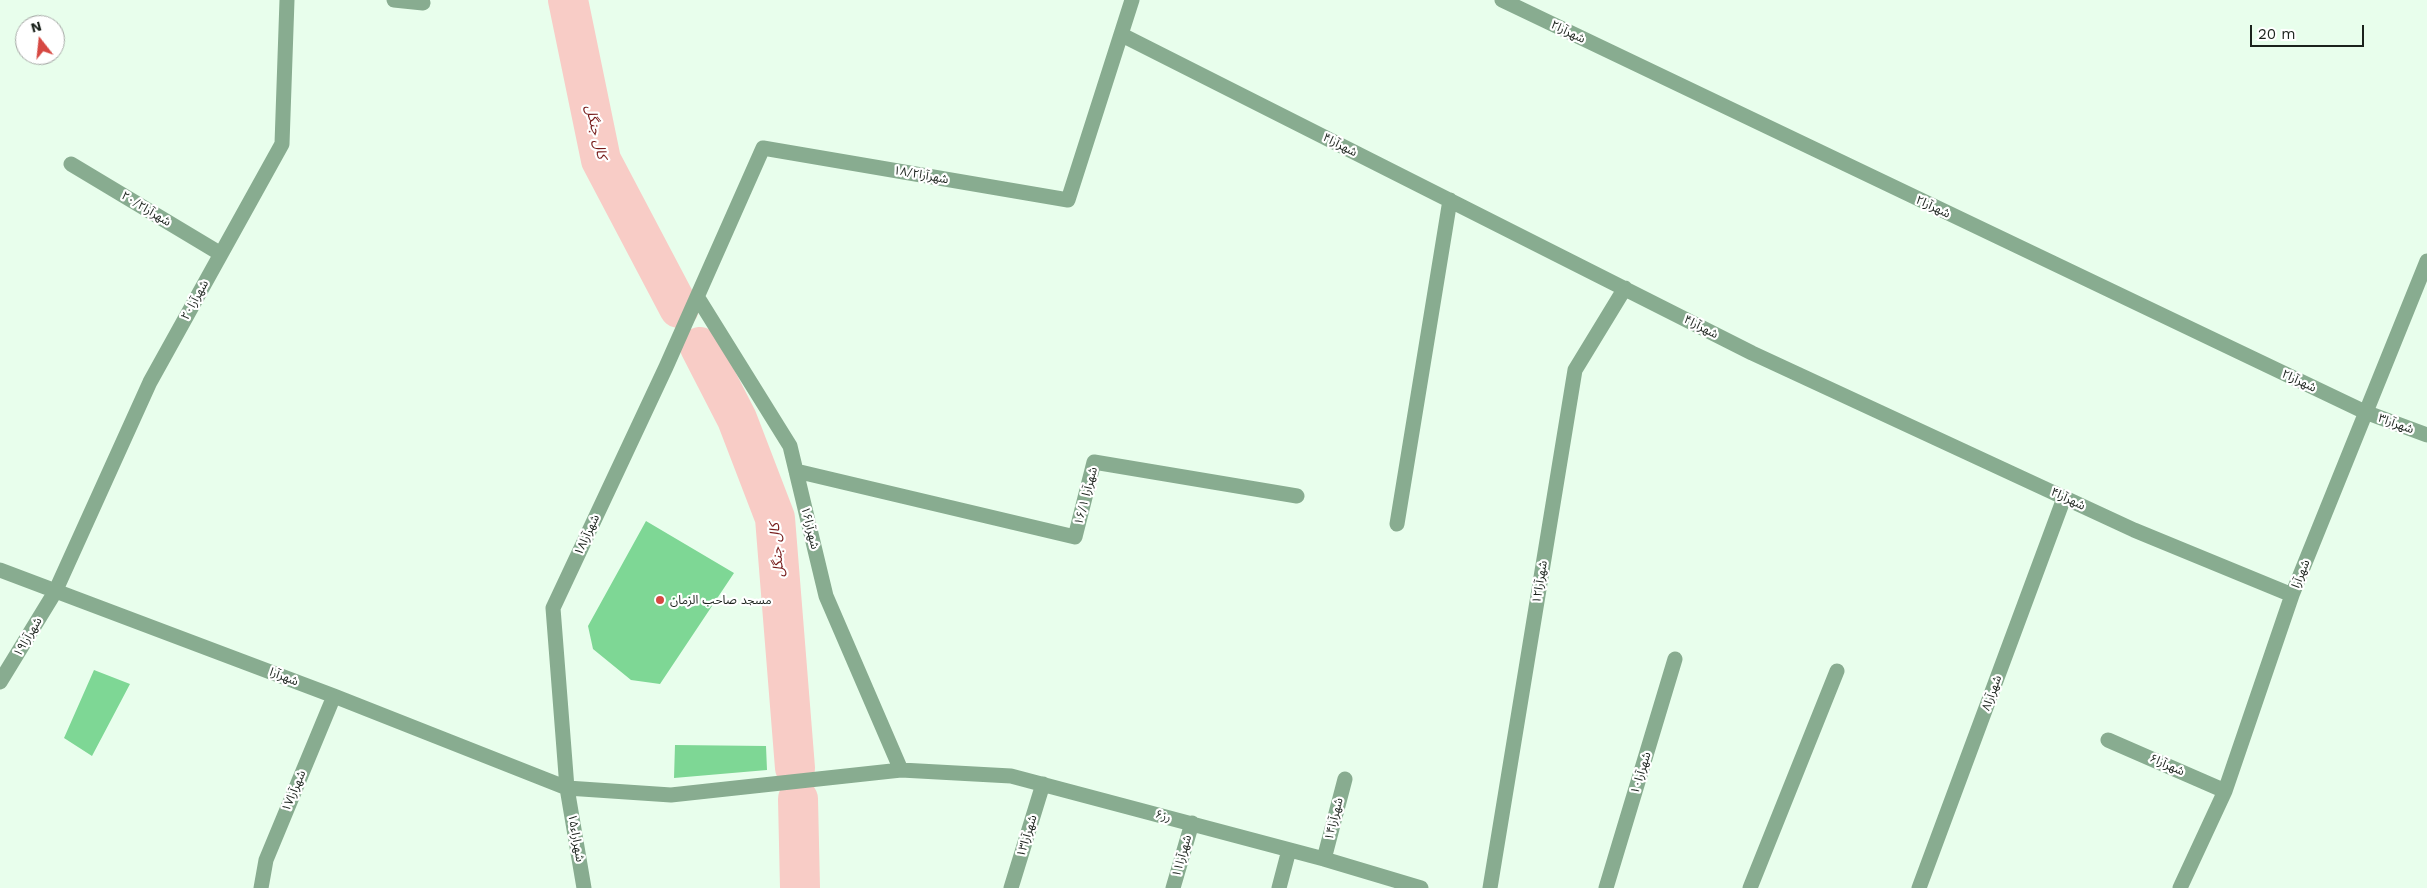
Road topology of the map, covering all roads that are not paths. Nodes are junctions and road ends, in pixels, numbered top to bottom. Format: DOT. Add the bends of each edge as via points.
graph roads {
  1 [pos="287,0"];
  2 [pos="394,0"];
  3 [pos="1132,0"];
  4 [pos="1502,0"];
  5 [pos="423,2"];
  6 [pos="1122,35"];
  7 [pos="71,164"];
  8 [pos="1450,200"];
  9 [pos="221,254"];
  10 [pos="2427,261"];
  11 [pos="1625,288"];
  12 [pos="698,298"];
  13 [pos="2365,412"];
  14 [pos="2427,435"];
  15 [pos="796,471"];
  16 [pos="1297,496"];
  17 [pos="2064,498"];
  18 [pos="1397,524"];
  19 [pos="0,570"];
  20 [pos="55,592"];
  21 [pos="2292,595"];
  22 [pos="1675,659"];
  23 [pos="1837,671"];
  24 [pos="0,682"];
  25 [pos="334,696"];
  26 [pos="2108,740"];
  27 [pos="901,770"];
  28 [pos="1344,779"];
  29 [pos="1042,784"];
  30 [pos="567,788"];
  31 [pos="2225,791"];
  32 [pos="1192,823"];
  33 [pos="1289,850"];
  34 [pos="1324,859"];
  35 [pos="261,888"];
  36 [pos="584,888"];
  37 [pos="1012,888"];
  38 [pos="1173,888"];
  39 [pos="1279,888"];
  40 [pos="1421,888"];
  41 [pos="1490,888"];
  42 [pos="1606,888"];
  43 [pos="1750,888"];
  44 [pos="1920,888"];
  45 [pos="2180,888"];
  1 -- 9 [label="street, شهرآرا۲۰" via="282,144"];
  2 -- 5 [label="street"];
  3 -- 6 [label="street"];
  4 -- 13 [label="street, شهرآرا۲"];
  6 -- 8 [label="street, شهرآرا۴"];
  6 -- 12 [label="street, شهرآرا۱۸/۲" via="1068,200 763,148"];
  7 -- 9 [label="street, شهرآرا۲۰/۲"];
  8 -- 11 [label="street, شهرآرا۴"];
  8 -- 18 [label="street"];
  9 -- 20 [label="street, شهرآرا۲۰" via="150,382"];
  10 -- 13 [label="street, شهرآرا"];
  11 -- 17 [label="street, شهرآرا۴" via="1752,353"];
  11 -- 41 [label="street, شهرآرا۱۲" via="1575,370"];
  12 -- 15 [label="street, شهرآرا۱۶" via="790,446"];
  12 -- 30 [label="street, شهرآرا۱۸" via="553,608"];
  13 -- 14 [label="street, شهرآرا۳"];
  13 -- 21 [label="street, شهرآرا"];
  15 -- 16 [label="street, شهرآرا ۱۶/۱" via="1075,537 1094,462"];
  15 -- 27 [label="street, شهرآرا۱۶" via="826,596"];
  17 -- 21 [label="street, شهرآرا۴"];
  17 -- 44 [label="street, شهرآرا۸"];
  19 -- 20 [label="street, شهرآرا"];
  20 -- 24 [label="street, شهرآرا۱۹"];
  20 -- 25 [label="street, شهرآرا"];
  21 -- 31 [label="street, شهرآرا"];
  22 -- 42 [label="street, شهرآرا۱۰"];
  23 -- 43 [label="street"];
  25 -- 30 [label="street, شهرآرا"];
  25 -- 35 [label="street, شهرآرا۱۷" via="266,860"];
  26 -- 31 [label="street, شهرآرا۶"];
  27 -- 29 [label="street, رز۶" via="1010,776"];
  27 -- 30 [label="street, شهرآرا" via="671,795"];
  28 -- 34 [label="street, شهرآرا۱۴"];
  29 -- 32 [label="street, رز۶"];
  29 -- 37 [label="street, شهرآرا۱۳"];
  30 -- 36 [label="street, شهراراء۱۵"];
  31 -- 45 [label="street, شهرآرا"];
  32 -- 33 [label="street, رز۶"];
  32 -- 38 [label="street, شهرآرا۱۱"];
  33 -- 34 [label="street, رز۶"];
  33 -- 39 [label="street"];
  34 -- 40 [label="street, رز۶"];
}
